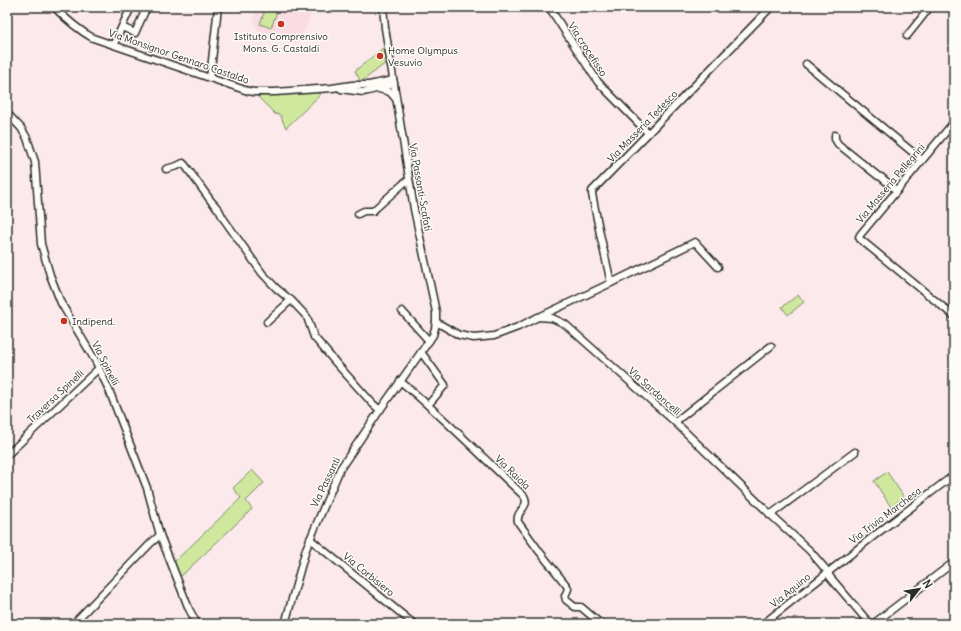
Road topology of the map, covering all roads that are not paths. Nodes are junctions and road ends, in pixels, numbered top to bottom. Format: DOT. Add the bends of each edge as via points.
graph roads {
  1 [pos="54,7"];
  2 [pos="131,7"];
  3 [pos="138,7"];
  4 [pos="218,7"];
  5 [pos="383,7"];
  6 [pos="549,7"];
  7 [pos="771,7"];
  8 [pos="930,7"];
  9 [pos="146,9"];
  10 [pos="122,27"];
  11 [pos="907,36"];
  12 [pos="114,44"];
  13 [pos="806,64"];
  14 [pos="210,78"];
  15 [pos="394,81"];
  16 [pos="826,85"];
  17 [pos="332,88"];
  18 [pos="377,89"];
  19 [pos="397,100"];
  20 [pos="7,113"];
  21 [pos="954,122"];
  22 [pos="648,133"];
  23 [pos="835,135"];
  24 [pos="921,161"];
  25 [pos="166,169"];
  26 [pos="409,182"];
  27 [pos="897,191"];
  28 [pos="358,214"];
  29 [pos="718,267"];
  30 [pos="611,283"];
  31 [pos="291,300"];
  32 [pos="402,311"];
  33 [pos="954,316"];
  34 [pos="538,317"];
  35 [pos="268,322"];
  36 [pos="436,322"];
  37 [pos="429,341"];
  38 [pos="770,346"];
  39 [pos="421,352"];
  40 [pos="412,364"];
  41 [pos="99,368"];
  42 [pos="400,381"];
  43 [pos="428,405"];
  44 [pos="380,410"];
  45 [pos="675,422"];
  46 [pos="855,452"];
  47 [pos="7,455"];
  48 [pos="954,475"];
  49 [pos="770,515"];
  50 [pos="160,535"];
  51 [pos="310,539"];
  52 [pos="954,562"];
  53 [pos="828,572"];
  54 [pos="72,624"];
  55 [pos="197,624"];
  56 [pos="285,624"];
  57 [pos="414,624"];
  58 [pos="601,624"];
  59 [pos="763,624"];
  60 [pos="871,624"];
  1 -- 12 [label="street, Via Monsignor Gennaro Castaldo" via="81,31 93,38"];
  2 -- 10 [label="street"];
  3 -- 9 [label="street"];
  4 -- 14 [label="street"];
  5 -- 15 [label="street, Via Passanti-Scafati"];
  6 -- 22 [label="street, Via crocefisso" via="598,82"];
  7 -- 22 [label="street, Via Masseria Tedesco"];
  8 -- 11 [label="street"];
  9 -- 10 [label="street" via="135,33"];
  10 -- 12 [label="street"];
  12 -- 14 [label="street, Via Monsignor Gennaro Castaldo"];
  13 -- 24 [label="street"];
  14 -- 17 [label="street, Via Monsignor Gennaro Castaldo" via="254,92"];
  15 -- 17 [label="street"];
  15 -- 18 [label="street"];
  15 -- 19 [label="street, Via Passanti-Scafati"];
  16 -- 24 [label="street"];
  17 -- 18 [label="street" via="363,92"];
  18 -- 19 [label="street" via="390,92"];
  19 -- 26 [label="street, Via Passanti-Scafati"];
  20 -- 41 [label="street, Via Spinelli" via="27,138 35,162 41,244 50,275 61,303"];
  21 -- 24 [label="street, Via Masseria Pellegrini"];
  22 -- 30 [label="street, Via Masseria Tedesco" via="592,194"];
  23 -- 27 [label="street" via="838,144"];
  24 -- 27 [label="street, Via Masseria Pellegrini"];
  25 -- 31 [label="street" via="183,163 185,165 220,210 262,273"];
  26 -- 28 [label="street" via="405,182 376,208"];
  26 -- 36 [label="street, Via Passanti-Scafati"];
  27 -- 33 [label="street, Via Masseria Pellegrini" via="860,238"];
  29 -- 30 [label="street" via="695,242"];
  30 -- 34 [label="street"];
  31 -- 35 [label="street"];
  31 -- 44 [label="street" via="307,317 314,338"];
  32 -- 37 [label="street"];
  34 -- 36 [label="street" via="494,336 474,338 459,335"];
  34 -- 45 [label="street, Via Sardoncelli" via="552,318 565,324"];
  36 -- 37 [label="street, Via Passanti-Scafati"];
  37 -- 39 [label="street, Via Passanti-Scafati"];
  38 -- 45 [label="street"];
  39 -- 40 [label="street, Via Passanti-Scafati"];
  39 -- 43 [label="street" via="445,385"];
  40 -- 42 [label="street, Via Passanti"];
  41 -- 47 [label="street, Traversa Spinelli"];
  41 -- 50 [label="street, Via Spinelli" via="147,488"];
  42 -- 43 [label="street, Via Raiola"];
  42 -- 44 [label="street, Via Passanti"];
  43 -- 58 [label="street, Via Raiola" via="524,496 526,503 518,516 518,522 567,586 566,600"];
  44 -- 51 [label="street, Via Passanti" via="340,469"];
  45 -- 49 [label="street, Via Sardoncelli"];
  46 -- 49 [label="street"];
  48 -- 53 [label="street, Via Trivio Marchesa"];
  49 -- 53 [label="street, Via Sardoncelli"];
  50 -- 54 [label="street"];
  50 -- 55 [label="street, Via Spinelli"];
  51 -- 56 [label="street, Via Passanti"];
  51 -- 57 [label="street, Via Corbisiero"];
  52 -- 60 [label="street"];
  53 -- 59 [label="street, Via Aquino"];
  53 -- 60 [label="street, Via Sardoncelli"];
}
